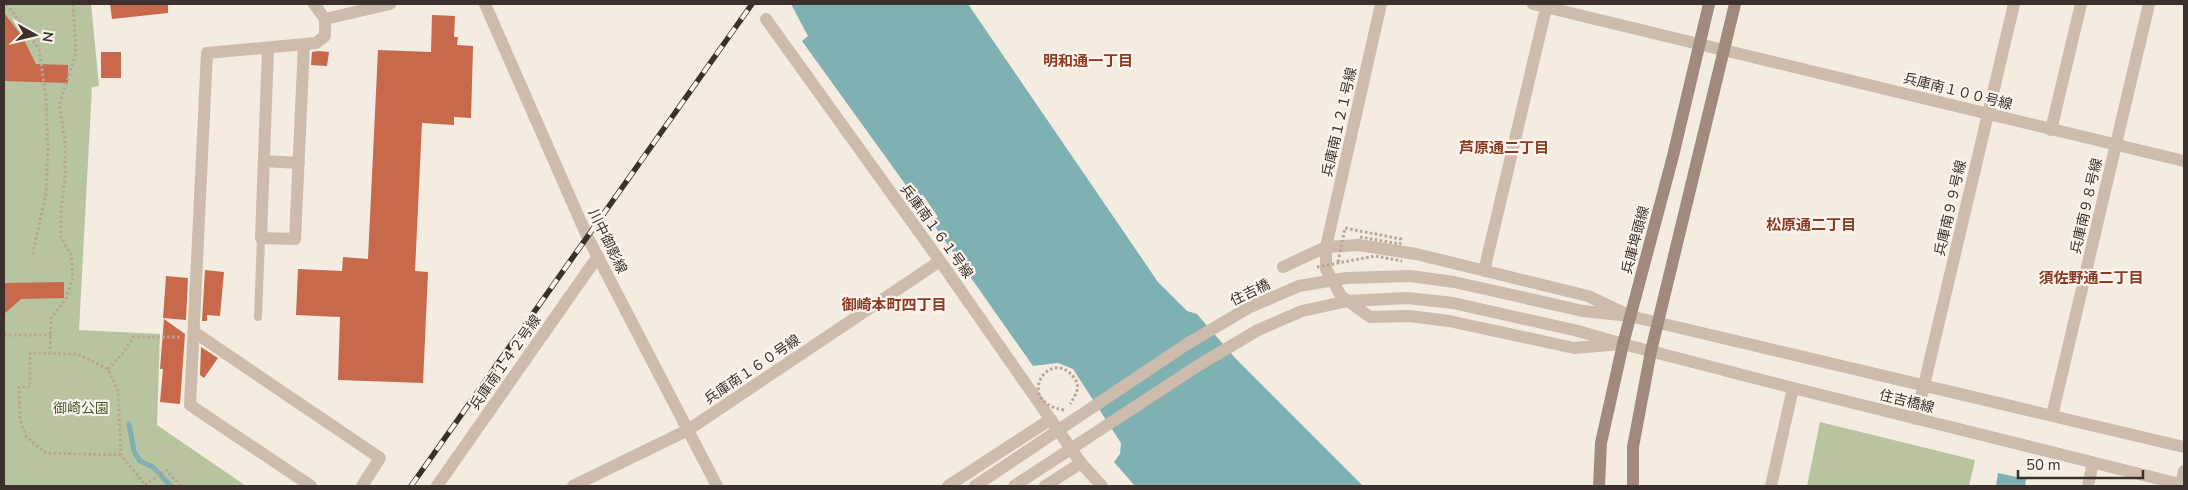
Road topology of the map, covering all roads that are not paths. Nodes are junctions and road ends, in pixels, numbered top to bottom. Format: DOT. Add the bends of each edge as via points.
graph roads {
  1 [pos="314,4"];
  2 [pos="390,4"];
  3 [pos="485,4"];
  4 [pos="1381,4"];
  5 [pos="1533,4"];
  6 [pos="1708,4"];
  7 [pos="1735,4"];
  8 [pos="2014,4"];
  9 [pos="2081,4"];
  10 [pos="2149,4"];
  11 [pos="1547,5"];
  12 [pos="325,18"];
  13 [pos="766,19"];
  14 [pos="304,44"];
  15 [pos="1699,44"];
  16 [pos="268,48"];
  17 [pos="1724,49"];
  18 [pos="1988,114"];
  19 [pos="2051,130"];
  20 [pos="2115,145"];
  21 [pos="264,161"];
  22 [pos="2184,161"];
  23 [pos="298,163"];
  24 [pos="261,238"];
  25 [pos="1326,247"];
  26 [pos="598,256"];
  27 [pos="940,262"];
  28 [pos="1283,267"];
  29 [pos="1484,271"];
  30 [pos="1630,316"];
  31 [pos="258,317"];
  32 [pos="1658,322"];
  33 [pos="194,335"];
  34 [pos="1623,344"];
  35 [pos="1652,352"];
  36 [pos="1923,385"];
  37 [pos="1793,388"];
  38 [pos="2052,416"];
  39 [pos="1916,418"];
  40 [pos="1051,419"];
  41 [pos="688,430"];
  42 [pos="2184,446"];
  43 [pos="2093,462"];
  44 [pos="1081,463"];
  45 [pos="2184,471"];
  46 [pos="2182,485"];
  47 [pos="311,486"];
  48 [pos="362,486"];
  49 [pos="437,486"];
  50 [pos="573,486"];
  51 [pos="717,486"];
  52 [pos="948,486"];
  53 [pos="975,486"];
  54 [pos="1014,486"];
  55 [pos="1045,486"];
  56 [pos="1102,486"];
  57 [pos="1600,486"];
  58 [pos="1633,486"];
  59 [pos="1771,486"];
  60 [pos="2088,486"];
  1 -- 12 [label="street"];
  2 -- 12 [label="street"];
  3 -- 26 [label="street, 川中御影線"];
  4 -- 25 [label="street, 兵庫南１２１号線"];
  5 -- 11 [label="street, 兵庫南１００号線"];
  6 -- 15 [label="main road, 兵庫埠頭線"];
  7 -- 17 [label="main road"];
  8 -- 18 [label="street, 兵庫南９９号線"];
  9 -- 19 [label="street"];
  10 -- 20 [label="street, 兵庫南９８号線"];
  11 -- 15 [label="street, 兵庫南１００号線"];
  11 -- 29 [label="street"];
  12 -- 14 [label="street" via="325,36 316,43"];
  13 -- 27 [label="street, 兵庫南１６１号線"];
  14 -- 16 [label="street"];
  14 -- 23 [label="street"];
  15 -- 17 [label="street, 兵庫南１００号線"];
  15 -- 30 [label="main road, 兵庫埠頭線"];
  16 -- 21 [label="street"];
  16 -- 33 [label="street" via="207,53"];
  17 -- 18 [label="street, 兵庫南１００号線"];
  17 -- 32 [label="main road"];
  18 -- 19 [label="street, 兵庫南１００号線"];
  18 -- 36 [label="street, 兵庫南９９号線"];
  19 -- 20 [label="street, 兵庫南１００号線"];
  20 -- 22 [label="street, 兵庫南１００号線"];
  20 -- 38 [label="street, 兵庫南９８号線"];
  21 -- 23 [label="street"];
  21 -- 24 [label="street"];
  23 -- 24 [label="street" via="295,239"];
  24 -- 31 [label="lane"];
  25 -- 28 [label="street"];
  25 -- 29 [label="street" via="1358,245 1416,254"];
  25 -- 34 [label="street, 兵庫南１２１号線" via="1326,269 1341,296 1370,317 1409,316 1449,321 1574,348"];
  26 -- 41 [label="street, 川中御影線"];
  26 -- 49 [label="street, 兵庫南１４２号線"];
  27 -- 40 [label="street, 兵庫南１６１号線"];
  27 -- 41 [label="street, 兵庫南１６０号線"];
  29 -- 30 [label="street" via="1588,296"];
  30 -- 32 [label="street, 住吉橋線"];
  30 -- 34 [label="main road, 兵庫埠頭線"];
  30 -- 53 [label="street, 住吉橋, bridge" via="1583,311 1454,282 1410,276 1346,278 1299,286 1248,308 1187,344"];
  32 -- 35 [label="main road"];
  32 -- 36 [label="street, 住吉橋線"];
  33 -- 47 [label="street" via="190,405"];
  33 -- 48 [label="street" via="380,458"];
  34 -- 35 [label="street, 住吉橋線"];
  34 -- 54 [label="street, 住吉橋線, bridge" via="1453,303 1407,298 1348,301 1302,311 1258,330 1198,365"];
  34 -- 57 [label="main road, 兵庫埠頭線" via="1601,442"];
  35 -- 37 [label="street, 住吉橋線"];
  35 -- 58 [label="main road" via="1633,447"];
  36 -- 38 [label="street, 住吉橋線"];
  36 -- 39 [label="street, 兵庫南９９号線"];
  37 -- 39 [label="street, 住吉橋線"];
  37 -- 59 [label="street"];
  38 -- 42 [label="street, 住吉橋線"];
  39 -- 43 [label="street, 住吉橋線"];
  40 -- 44 [label="street, 兵庫南１６１号線"];
  40 -- 52 [label="street"];
  41 -- 50 [label="street, 兵庫南１６０号線"];
  41 -- 51 [label="street, 川中御影線"];
  43 -- 46 [label="street, 住吉橋線"];
  43 -- 60 [label="street"];
  44 -- 55 [label="street"];
  44 -- 56 [label="street, 兵庫南１６１号線"];
  45 -- 46 [label="street"];
}
